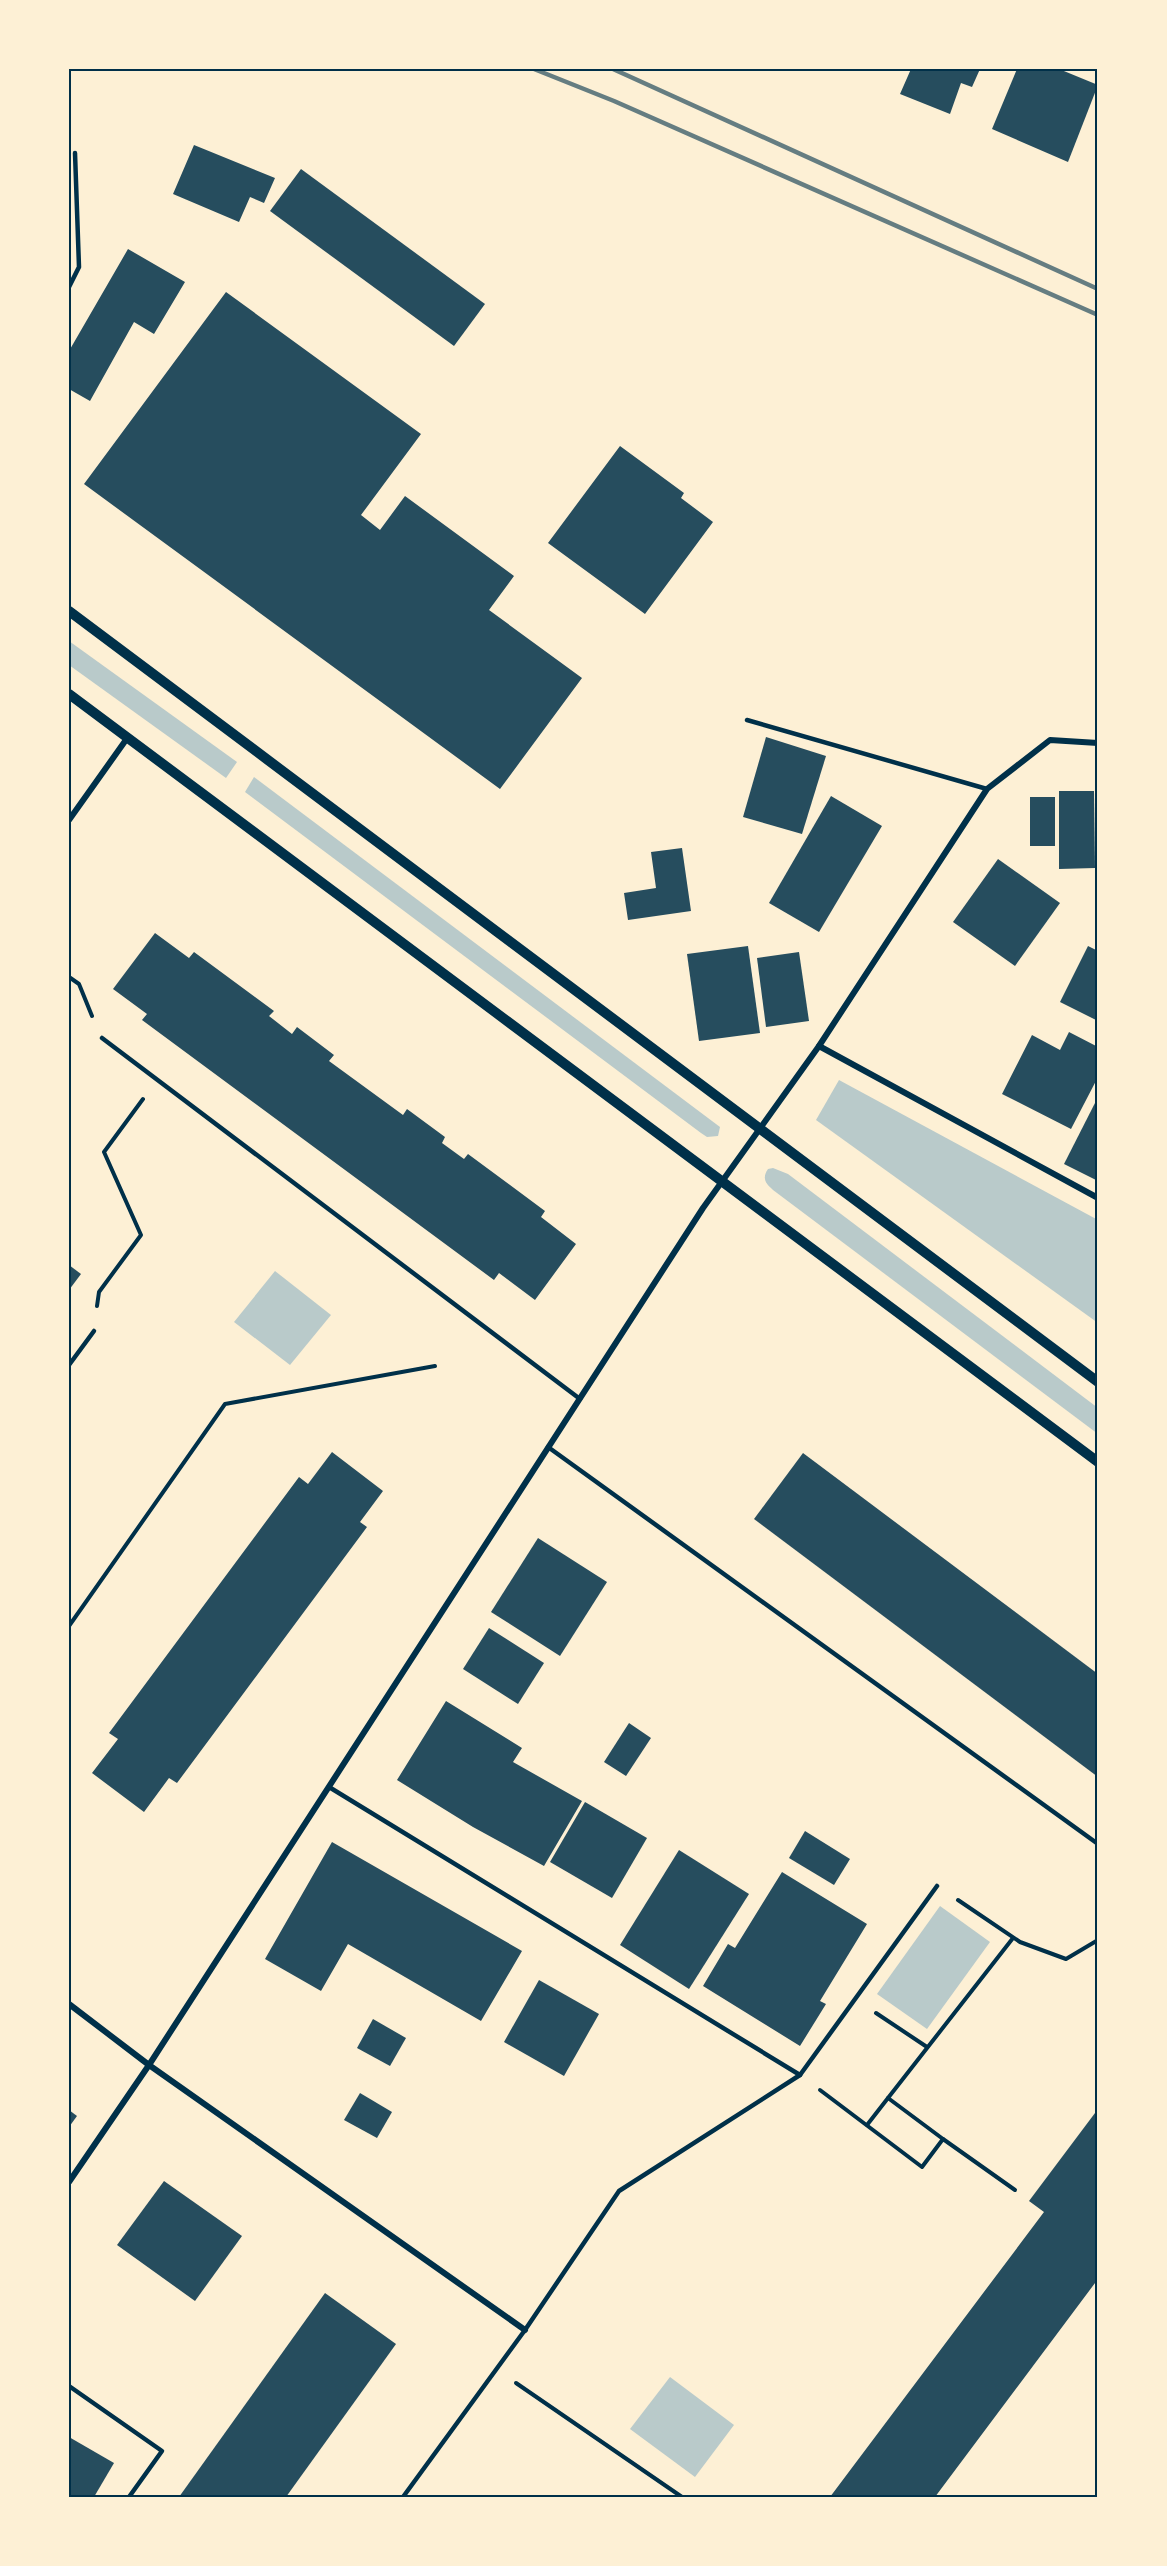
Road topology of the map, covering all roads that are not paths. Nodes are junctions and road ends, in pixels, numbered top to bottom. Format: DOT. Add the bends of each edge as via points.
graph roads {
  1 [pos="75,153"];
  2 [pos="69,287"];
  3 [pos="69,611"];
  4 [pos="69,694"];
  5 [pos="747,720"];
  6 [pos="128,737"];
  7 [pos="1098,743"];
  8 [pos="987,789"];
  9 [pos="69,820"];
  10 [pos="102,1038"];
  11 [pos="819,1046"];
  12 [pos="762,1130"];
  13 [pos="722,1180"];
  14 [pos="1098,1198"];
  15 [pos="94,1331"];
  16 [pos="69,1365"];
  17 [pos="1098,1382"];
  18 [pos="580,1399"];
  19 [pos="548,1447"];
  20 [pos="1098,1462"];
  21 [pos="329,1786"];
  22 [pos="1098,1844"];
  23 [pos="938,1886"];
  24 [pos="69,2004"];
  25 [pos="149,2065"];
  26 [pos="800,2076"];
  27 [pos="69,2182"];
  28 [pos="525,2330"];
  29 [pos="69,2386"];
  30 [pos="129,2497"];
  31 [pos="403,2497"];
  1 -- 2 [label="lane" via="79,267"];
  3 -- 12 [label="street"];
  4 -- 6 [label="street"];
  5 -- 8 [label="lane"];
  6 -- 9 [label="street"];
  6 -- 13 [label="street"];
  7 -- 8 [label="street" via="1050,740"];
  8 -- 11 [label="street"];
  10 -- 18 [label="lane"];
  11 -- 12 [label="street"];
  11 -- 14 [label="street"];
  12 -- 13 [label="street"];
  12 -- 17 [label="street"];
  13 -- 18 [label="street"];
  13 -- 20 [label="street"];
  15 -- 16 [label="lane"];
  18 -- 19 [label="street"];
  19 -- 21 [label="street"];
  19 -- 22 [label="lane"];
  21 -- 25 [label="street"];
  21 -- 26 [label="lane"];
  23 -- 26 [label="lane"];
  24 -- 25 [label="street"];
  25 -- 27 [label="street"];
  25 -- 28 [label="street"];
  26 -- 28 [label="lane" via="619,2191"];
  28 -- 31 [label="lane"];
  29 -- 30 [label="lane" via="162,2451"];
}
